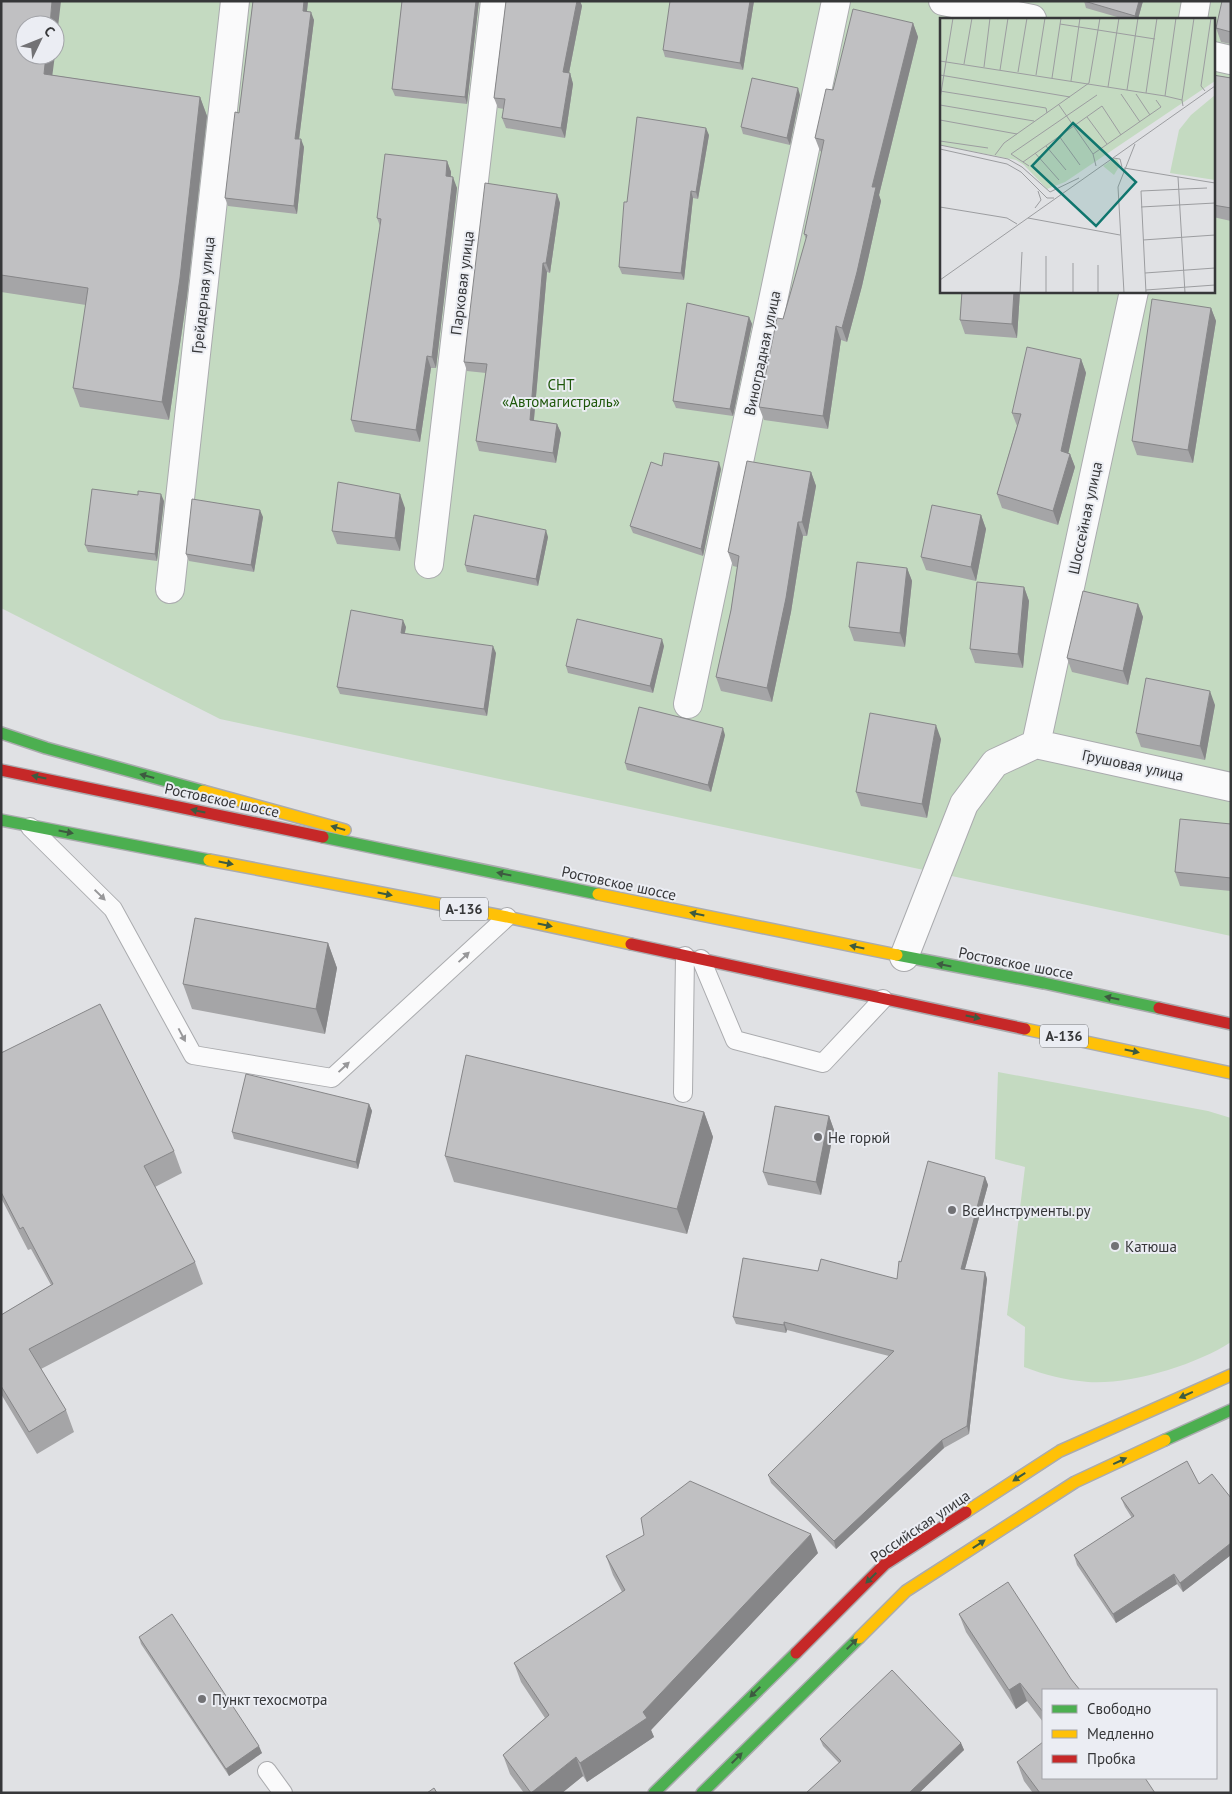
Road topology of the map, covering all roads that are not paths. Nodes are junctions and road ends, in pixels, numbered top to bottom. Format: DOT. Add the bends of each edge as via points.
graph roads {
  1 [pos="235,1"];
  2 [pos="495,1"];
  3 [pos="836,1"];
  4 [pos="943,1"];
  5 [pos="1196,1"];
  6 [pos="1027,18"];
  7 [pos="1192,18"];
  8 [pos="1214,56"];
  9 [pos="1231,60"];
  10 [pos="1134,292"];
  11 [pos="429,564"];
  12 [pos="170,589"];
  13 [pos="688,704"];
  14 [pos="1,733"];
  15 [pos="1036,744"];
  16 [pos="1,770"];
  17 [pos="1231,787"];
  18 [pos="1,820"];
  19 [pos="27,825"];
  20 [pos="485,870"];
  21 [pos="507,917"];
  22 [pos="904,957"];
  23 [pos="693,958"];
  24 [pos="883,999"];
  25 [pos="1231,1024"];
  26 [pos="1202,1066"];
  27 [pos="1231,1072"];
  28 [pos="1231,1079"];
  29 [pos="683,1093"];
  30 [pos="1231,1375"];
  31 [pos="1231,1410"];
  32 [pos="267,1772"];
  33 [pos="283,1793"];
  34 [pos="654,1793"];
  35 [pos="702,1793"];
  1 -- 12 [label="street, Грейдерная улица"];
  2 -- 11 [label="street, Парковая улица"];
  3 -- 13 [label="street, Виноградная улица"];
  4 -- 6 [label="street"];
  5 -- 7 [label="street"];
  8 -- 9 [label="street"];
  10 -- 15 [label="street, Шоссейная улица"];
  20 -- 14 [label="main road, one-way"];
  15 -- 17 [label="street, Грушовая улица"];
  15 -- 22 [label="street" via="995,764 964,804"];
  20 -- 16 [label="main road, Ростовское шоссе, one-way"];
  18 -- 19 [label="main road, А-136"];
  19 -- 21 [label="main road, А-136, one-way"];
  19 -- 21 [label="lane, one-way" via="113,908 193,1055 332,1078"];
  22 -- 20 [label="main road, Ростовское шоссе, one-way"];
  21 -- 23 [label="main road, А-136, one-way"];
  25 -- 22 [label="main road, Ростовское шоссе, one-way" via="1044,983"];
  23 -- 24 [label="main road, А-136"];
  23 -- 24 [label="lane" via="735,1040 823,1063"];
  23 -- 29 [label="lane"];
  24 -- 26 [label="main road, А-136, one-way"];
  26 -- 27 [label="main road, А-136"];
  26 -- 28 [label="main road, А-136"];
  30 -- 34 [label="main road, Российская улица, one-way" via="1060,1451 885,1564"];
  35 -- 31 [label="main road, one-way" via="906,1591 1075,1482"];
  32 -- 33 [label="lane"];
}
